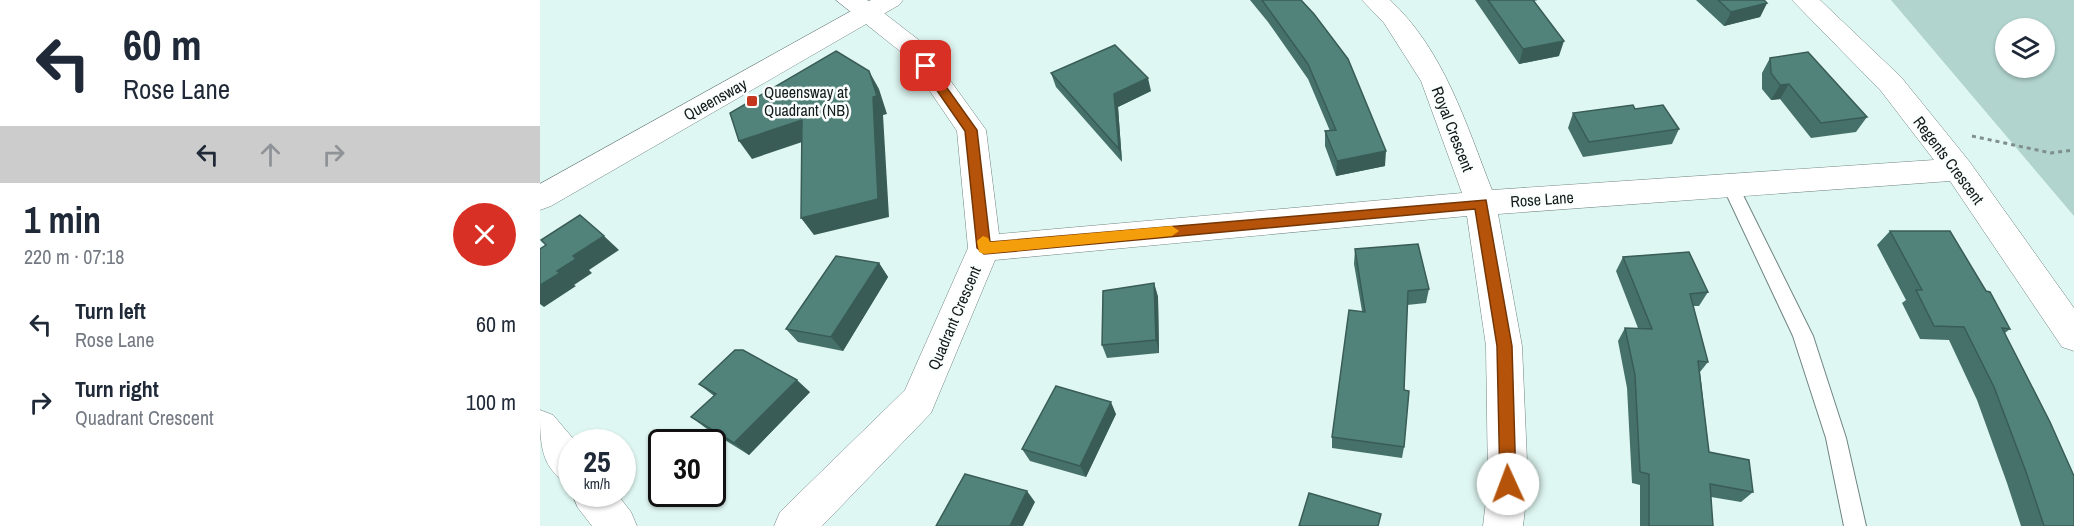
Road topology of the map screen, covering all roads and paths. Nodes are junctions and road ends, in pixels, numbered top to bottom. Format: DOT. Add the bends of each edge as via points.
graph roads {
  1 [pos="1375,0"];
  2 [pos="1805,0"];
  3 [pos="869,4"];
  4 [pos="1929,133"];
  5 [pos="2074,150"];
  6 [pos="1958,169"];
  7 [pos="1730,185"];
  8 [pos="540,198"];
  9 [pos="1481,203"];
  10 [pos="984,248"];
  11 [pos="2074,336"];
  12 [pos="540,427"];
  13 [pos="558,450"];
  14 [pos="602,507"];
  15 [pos="617,526"];
  16 [pos="794,526"];
  17 [pos="1503,526"];
  18 [pos="1855,526"];
  1 -- 9 [label="street, Royal Crescent" via="1394,18 1435,81"];
  2 -- 4 [label="street, Regents Crescent" via="1891,84"];
  3 -- 8 [label="street, Queensway"];
  3 -- 10 [label="street, Quadrant Crescent" via="915,50 971,130"];
  4 -- 5 [label="path" via="1952,131 2051,153"];
  4 -- 6 [label="street, Regents Crescent"];
  6 -- 7 [label="street, Rose Lane"];
  6 -- 11 [label="street, Regents Crescent"];
  7 -- 9 [label="street, Rose Lane"];
  7 -- 18 [label="lane" via="1803,336 1836,438"];
  9 -- 10 [label="street, Rose Lane"];
  9 -- 17 [label="street, Royal Crescent" via="1504,346 1508,484"];
  10 -- 16 [label="street, Quadrant Crescent" via="918,401"];
  12 -- 13 [label="street"];
  14 -- 15 [label="street"];
}
